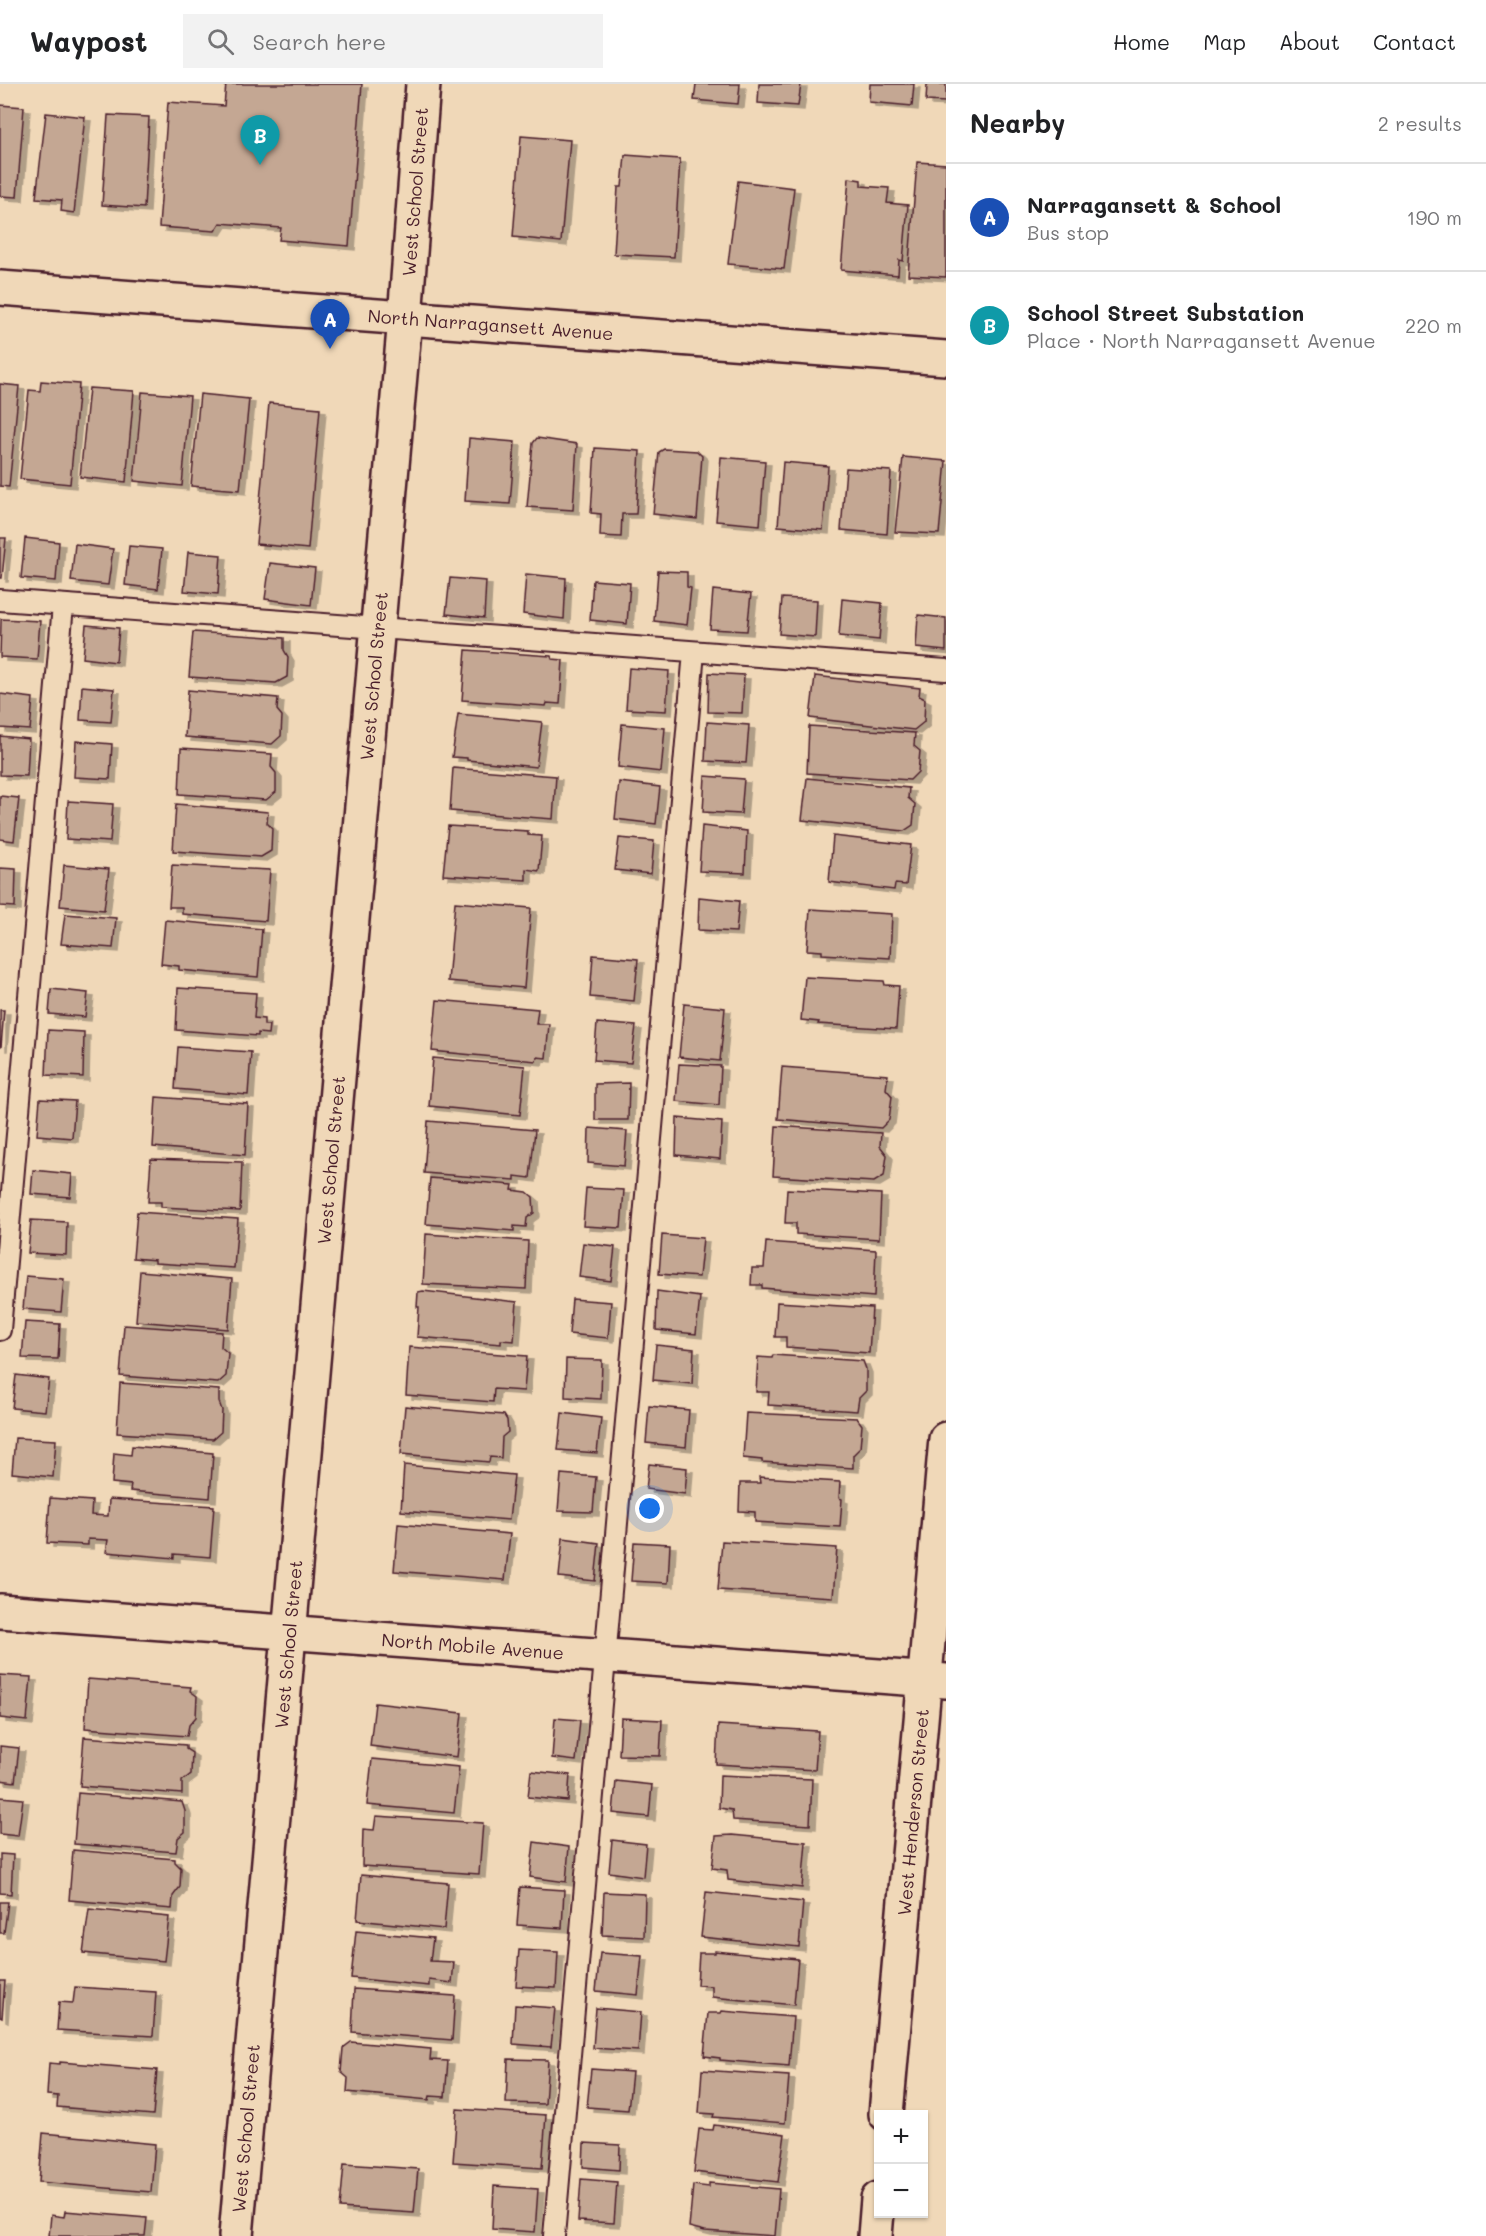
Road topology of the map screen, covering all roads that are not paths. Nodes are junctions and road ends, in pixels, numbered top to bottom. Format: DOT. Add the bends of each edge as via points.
graph roads {
  1 [pos="423,84"];
  2 [pos="0,288"];
  3 [pos="405,318"];
  4 [pos="946,358"];
  5 [pos="0,600"];
  6 [pos="63,605"];
  7 [pos="377,628"];
  8 [pos="694,652"];
  9 [pos="946,670"];
  10 [pos="0,1329"];
  11 [pos="946,1438"];
  12 [pos="0,1611"];
  13 [pos="289,1633"];
  14 [pos="605,1656"];
  15 [pos="935,1680"];
  16 [pos="887,2110"];
  17 [pos="877,2218"];
  18 [pos="236,2236"];
  19 [pos="554,2236"];
  20 [pos="875,2236"];
  1 -- 3 [label="street, West School Street"];
  2 -- 3 [label="street, North Narragansett Avenue"];
  3 -- 4 [label="street, North Narragansett Avenue"];
  3 -- 7 [label="street, West School Street"];
  5 -- 6 [label="lane"];
  6 -- 7 [label="lane"];
  6 -- 10 [label="lane"];
  7 -- 8 [label="lane"];
  7 -- 13 [label="street, West School Street"];
  8 -- 9 [label="lane"];
  8 -- 14 [label="lane"];
  11 -- 15 [label="street, West Henderson Street"];
  12 -- 13 [label="street, North Mobile Avenue"];
  13 -- 14 [label="street, North Mobile Avenue"];
  13 -- 18 [label="street, West School Street"];
  14 -- 15 [label="street, North Mobile Avenue"];
  14 -- 19 [label="lane"];
  15 -- 16 [label="street, West Henderson Street"];
  17 -- 20 [label="street"];
}
